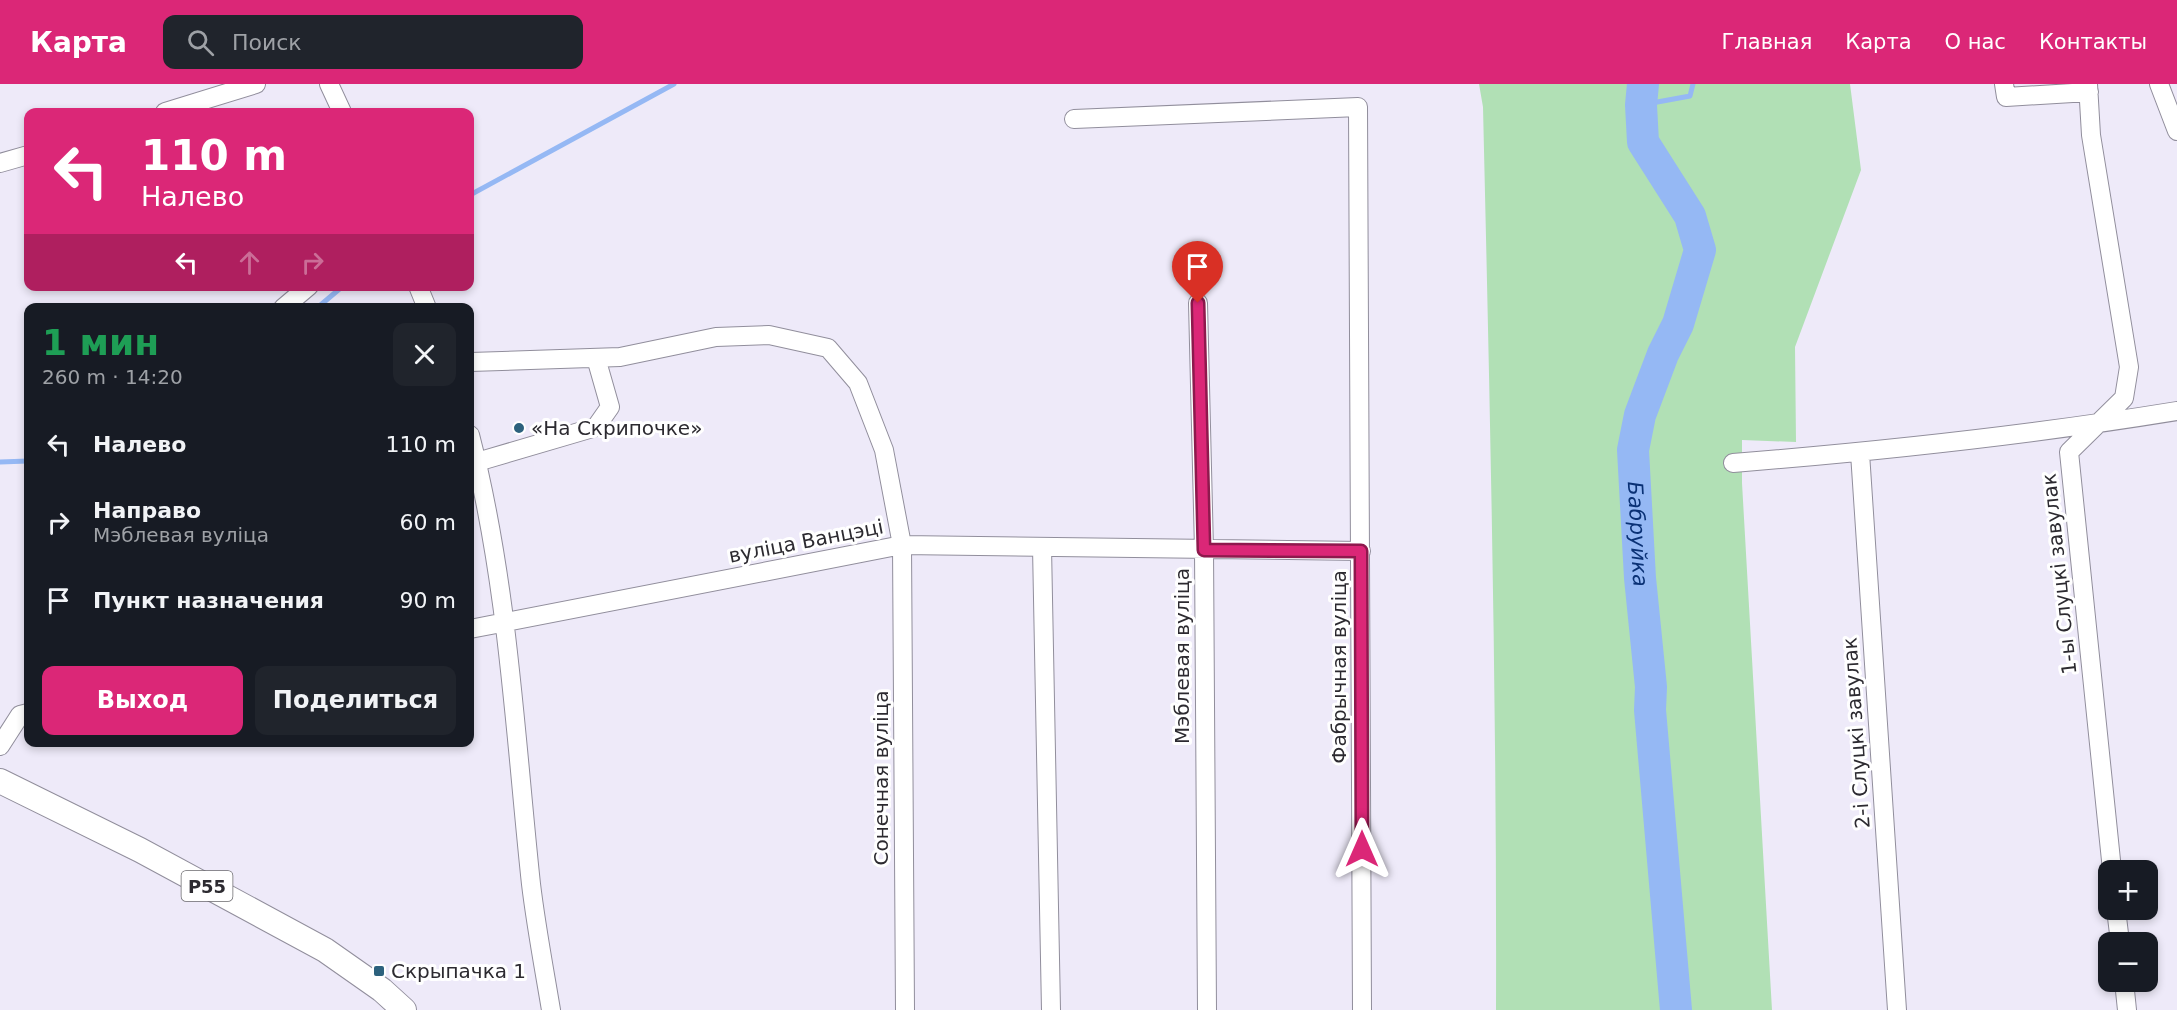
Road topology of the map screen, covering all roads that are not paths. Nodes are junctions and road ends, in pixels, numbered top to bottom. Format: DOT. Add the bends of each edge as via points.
graph roads {
  1 [pos="256,84"];
  2 [pos="329,84"];
  3 [pos="2004,84"];
  4 [pos="2159,84"];
  5 [pos="2088,88"];
  6 [pos="178,108"];
  7 [pos="340,108"];
  8 [pos="1074,119"];
  9 [pos="2177,131"];
  10 [pos="24,156"];
  11 [pos="0,163"];
  12 [pos="303,291"];
  13 [pos="289,303"];
  14 [pos="1198,303"];
  15 [pos="596,358"];
  16 [pos="474,362"];
  17 [pos="2177,411"];
  18 [pos="2097,424"];
  19 [pos="474,450"];
  20 [pos="1860,453"];
  21 [pos="477,462"];
  22 [pos="1733,463"];
  23 [pos="902,545"];
  24 [pos="1042,548"];
  25 [pos="1204,550"];
  26 [pos="1361,551"];
  27 [pos="505,622"];
  28 [pos="474,628"];
  29 [pos="24,714"];
  30 [pos="0,746"];
  31 [pos="0,780"];
  32 [pos="2111,860"];
  33 [pos="2125,992"];
  34 [pos="404,1010"];
  35 [pos="551,1010"];
  36 [pos="905,1010"];
  37 [pos="1051,1010"];
  38 [pos="1207,1010"];
  39 [pos="1362,1010"];
  40 [pos="1897,1010"];
  41 [pos="2127,1010"];
  1 -- 6 [label="street"];
  2 -- 7 [label="street"];
  3 -- 5 [label="street" via="2006,97"];
  4 -- 9 [label="street"];
  5 -- 18 [label="street, 1-ы Слуцкі завулак" via="2091,135 2129,367 2124,398"];
  8 -- 26 [label="street, Фабрычная вуліца" via="1358,107"];
  10 -- 11 [label="street"];
  12 -- 13 [label="street"];
  14 -- 25 [label="street, Мэблевая вуліца"];
  15 -- 16 [label="street, вуліца Ванцэці"];
  15 -- 21 [label="street" via="609,407 596,428"];
  15 -- 23 [label="street, вуліца Ванцэці" via="620,357 716,337 769,335 828,348 858,383 884,450"];
  17 -- 18 [label="street"];
  18 -- 20 [label="street"];
  18 -- 32 [label="street, 1-ы Слуцкі завулак" via="2068,452"];
  19 -- 21 [label="street"];
  20 -- 22 [label="street"];
  20 -- 40 [label="street, 2-і Слуцкі завулак"];
  21 -- 27 [label="street"];
  23 -- 24 [label="street"];
  23 -- 27 [label="street, вуліца Ванцэці"];
  23 -- 36 [label="street, Сонечная вуліца"];
  24 -- 25 [label="street"];
  24 -- 37 [label="street"];
  25 -- 26 [label="street"];
  25 -- 38 [label="street, Мэблевая вуліца"];
  26 -- 39 [label="street, Фабрычная вуліца"];
  27 -- 28 [label="street, вуліца Ванцэці"];
  27 -- 35 [label="street" via="532,887"];
  29 -- 30 [label="street"];
  31 -- 34 [label="main road, Р55" via="325,950"];
  33 -- 41 [label="street"];
}
